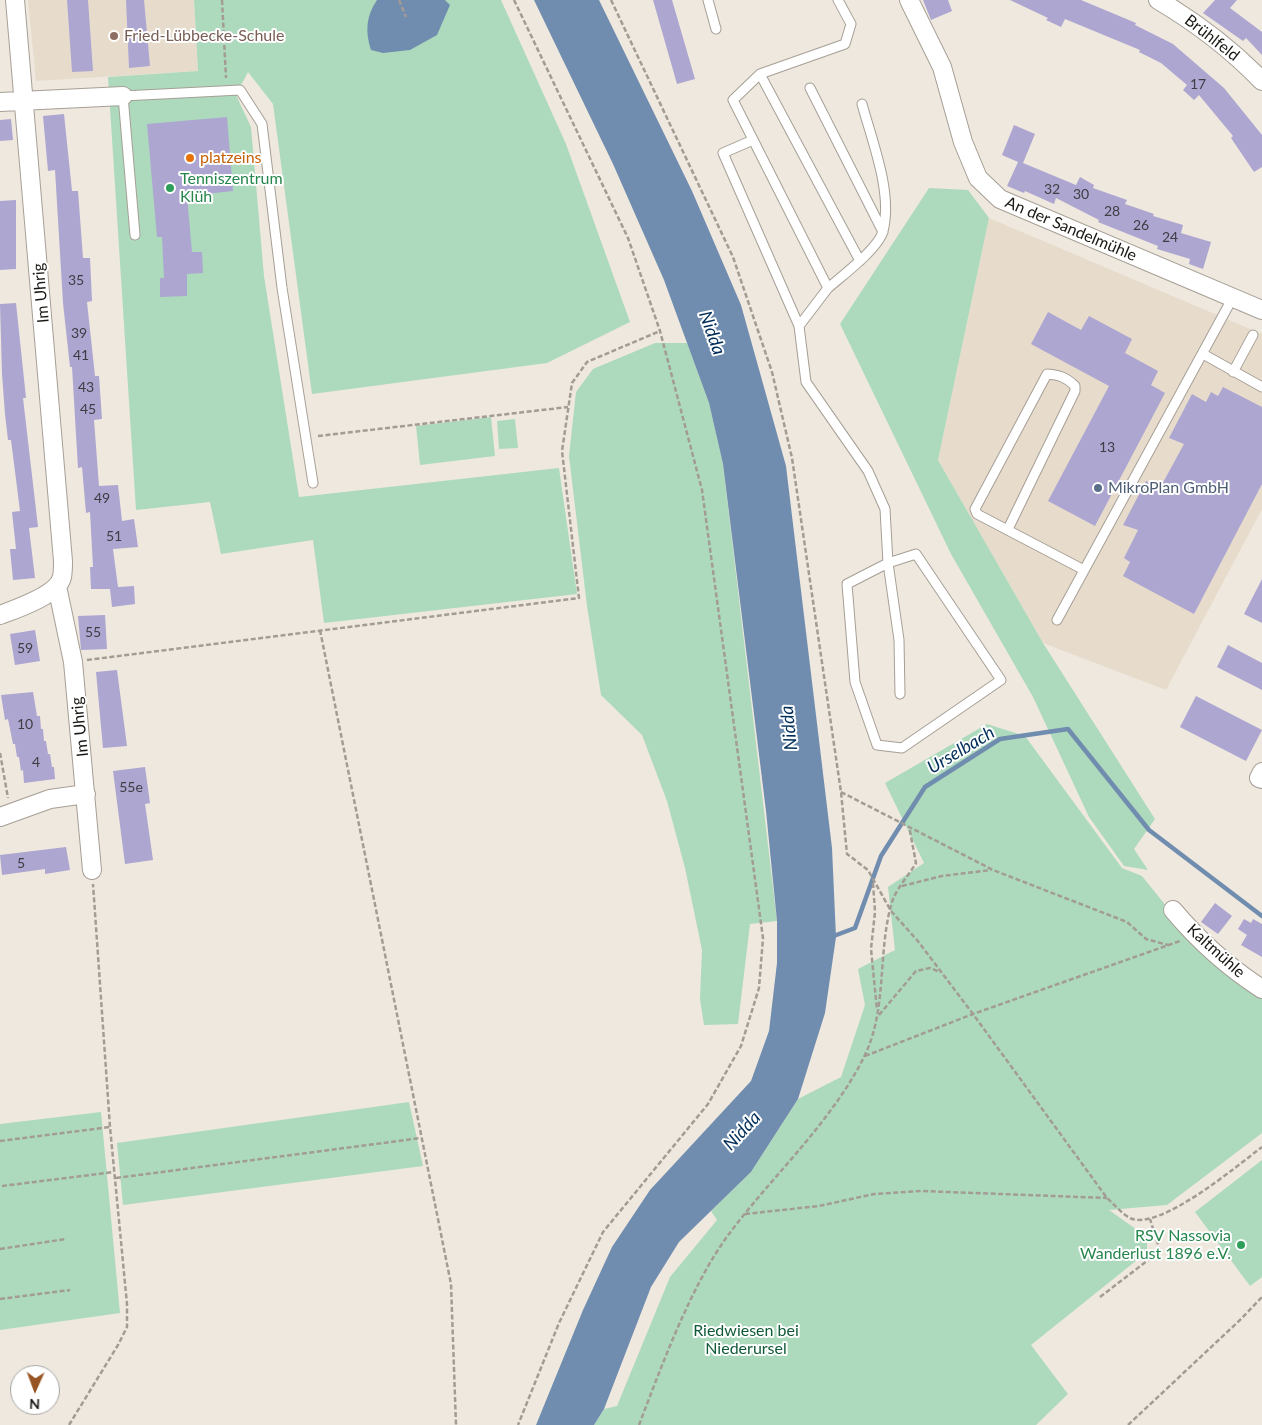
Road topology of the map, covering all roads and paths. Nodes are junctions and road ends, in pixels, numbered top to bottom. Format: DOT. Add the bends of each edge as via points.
graph roads {
  1 [pos="15,0"];
  2 [pos="222,0"];
  3 [pos="399,0"];
  4 [pos="514,0"];
  5 [pos="610,0"];
  6 [pos="708,0"];
  7 [pos="838,0"];
  8 [pos="909,0"];
  9 [pos="1158,0"];
  10 [pos="406,17"];
  11 [pos="716,29"];
  12 [pos="760,74"];
  13 [pos="1262,81"];
  14 [pos="810,88"];
  15 [pos="227,91"];
  16 [pos="123,96"];
  17 [pos="24,99"];
  18 [pos="0,102"];
  19 [pos="862,104"];
  20 [pos="753,140"];
  21 [pos="883,232"];
  22 [pos="135,235"];
  23 [pos="860,262"];
  24 [pos="828,288"];
  25 [pos="1232,299"];
  26 [pos="1262,310"];
  27 [pos="798,326"];
  28 [pos="660,331"];
  29 [pos="1253,335"];
  30 [pos="1203,354"];
  31 [pos="1233,372"];
  32 [pos="1262,387"];
  33 [pos="569,407"];
  34 [pos="304,438"];
  35 [pos="313,483"];
  36 [pos="1008,528"];
  37 [pos="888,563"];
  38 [pos="1084,570"];
  39 [pos="57,586"];
  40 [pos="0,615"];
  41 [pos="1057,620"];
  42 [pos="320,630"];
  43 [pos="74,662"];
  44 [pos="900,694"];
  45 [pos="0,753"];
  46 [pos="1262,772"];
  47 [pos="1262,779"];
  48 [pos="841,792"];
  49 [pos="86,794"];
  50 [pos="5,816"];
  51 [pos="908,826"];
  52 [pos="92,870"];
  53 [pos="993,870"];
  54 [pos="873,882"];
  55 [pos="902,886"];
  56 [pos="1174,910"];
  57 [pos="891,912"];
  58 [pos="942,973"];
  59 [pos="1262,989"];
  60 [pos="973,1014"];
  61 [pos="878,1016"];
  62 [pos="865,1056"];
  63 [pos="110,1127"];
  64 [pos="421,1138"];
  65 [pos="0,1142"];
  66 [pos="1262,1147"];
  67 [pos="114,1172"];
  68 [pos="116,1178"];
  69 [pos="2,1186"];
  70 [pos="1107,1198"];
  71 [pos="746,1214"];
  72 [pos="1150,1219"];
  73 [pos="66,1239"];
  74 [pos="0,1249"];
  75 [pos="70,1290"];
  76 [pos="1100,1297"];
  77 [pos="1262,1297"];
  78 [pos="0,1300"];
  79 [pos="69,1425"];
  80 [pos="456,1425"];
  81 [pos="518,1425"];
  82 [pos="639,1425"];
  83 [pos="1128,1425"];
  1 -- 17 [label="street, Im Uhrig"];
  2 -- 15 [label="path"];
  3 -- 10 [label="path"];
  4 -- 28 [label="path" via="628,238"];
  5 -- 48 [label="path" via="733,257 772,372 792,458"];
  6 -- 11 [label="lane"];
  7 -- 12 [label="lane" via="850,24 846,44"];
  8 -- 25 [label="street, An der Sandelmühle" via="942,67 963,142 978,178 1000,199"];
  9 -- 13 [label="street, Brühlfeld" via="1190,19 1231,51"];
  12 -- 20 [label="lane" via="733,100"];
  12 -- 23 [label="lane"];
  14 -- 21 [label="lane"];
  15 -- 16 [label="lane"];
  15 -- 34 [label="lane" via="240,90 262,124"];
  16 -- 17 [label="street"];
  16 -- 22 [label="lane"];
  17 -- 18 [label="street"];
  17 -- 39 [label="street, Im Uhrig" via="63,561 62,578"];
  19 -- 21 [label="lane" via="886,192"];
  20 -- 24 [label="lane"];
  20 -- 27 [label="lane" via="724,153"];
  21 -- 23 [label="lane"];
  23 -- 24 [label="lane"];
  24 -- 27 [label="lane"];
  25 -- 26 [label="street, An der Sandelmühle"];
  25 -- 30 [label="lane"];
  27 -- 37 [label="lane" via="806,382 868,471 885,509"];
  28 -- 33 [label="path" via="587,362 572,383"];
  28 -- 81 [label="path" via="702,490 763,938 759,988 740,1046 708,1104 603,1232 558,1323"];
  29 -- 31 [label="lane"];
  30 -- 31 [label="lane"];
  30 -- 38 [label="lane"];
  31 -- 32 [label="lane"];
  33 -- 34 [label="path"];
  33 -- 42 [label="path" via="562,451 579,598"];
  34 -- 35 [label="lane"];
  36 -- 36 [label="lane" via="977,514 975,509 1047,374 1057,375 1068,379 1076,391"];
  36 -- 38 [label="lane"];
  37 -- 37 [label="lane" via="916,554 1001,680 902,748 877,745 855,682 847,584"];
  37 -- 44 [label="lane" via="899,640"];
  38 -- 41 [label="lane"];
  39 -- 40 [label="street" via="41,597"];
  39 -- 43 [label="street, Im Uhrig"];
  42 -- 43 [label="path"];
  42 -- 64 [label="path"];
  43 -- 49 [label="street, Im Uhrig"];
  45 -- 50 [label="path"];
  46 -- 47 [label="street" via="1259,778"];
  48 -- 51 [label="path"];
  48 -- 54 [label="path" via="847,854 868,870"];
  49 -- 50 [label="street" via="50,799"];
  49 -- 52 [label="street, Im Uhrig"];
  51 -- 53 [label="path"];
  51 -- 55 [label="path" via="916,863"];
  52 -- 63 [label="path"];
  53 -- 55 [label="path" via="942,876"];
  53 -- 60 [label="path" via="1127,922 1146,939 1168,945"];
  54 -- 57 [label="path"];
  54 -- 61 [label="path" via="875,912 871,949"];
  55 -- 57 [label="path" via="892,901"];
  56 -- 59 [label="street, Kaltmühle" via="1195,936"];
  57 -- 58 [label="path"];
  57 -- 61 [label="path"];
  58 -- 60 [label="path"];
  58 -- 61 [label="path" via="930,968 916,971"];
  60 -- 62 [label="path"];
  60 -- 70 [label="path"];
  61 -- 62 [label="path"];
  62 -- 71 [label="path" via="835,1104"];
  63 -- 65 [label="path"];
  63 -- 67 [label="path"];
  64 -- 68 [label="path"];
  64 -- 80 [label="path" via="451,1284"];
  66 -- 72 [label="path" via="1190,1200"];
  67 -- 68 [label="path"];
  67 -- 69 [label="path"];
  68 -- 79 [label="path" via="127,1327"];
  70 -- 71 [label="path" via="921,1191 874,1194 819,1206"];
  70 -- 72 [label="path" via="1131,1218"];
  71 -- 82 [label="path" via="704,1273 658,1373"];
  72 -- 76 [label="path" via="1160,1251"];
  73 -- 74 [label="path"];
  75 -- 78 [label="path"];
  77 -- 83 [label="path"];
}
